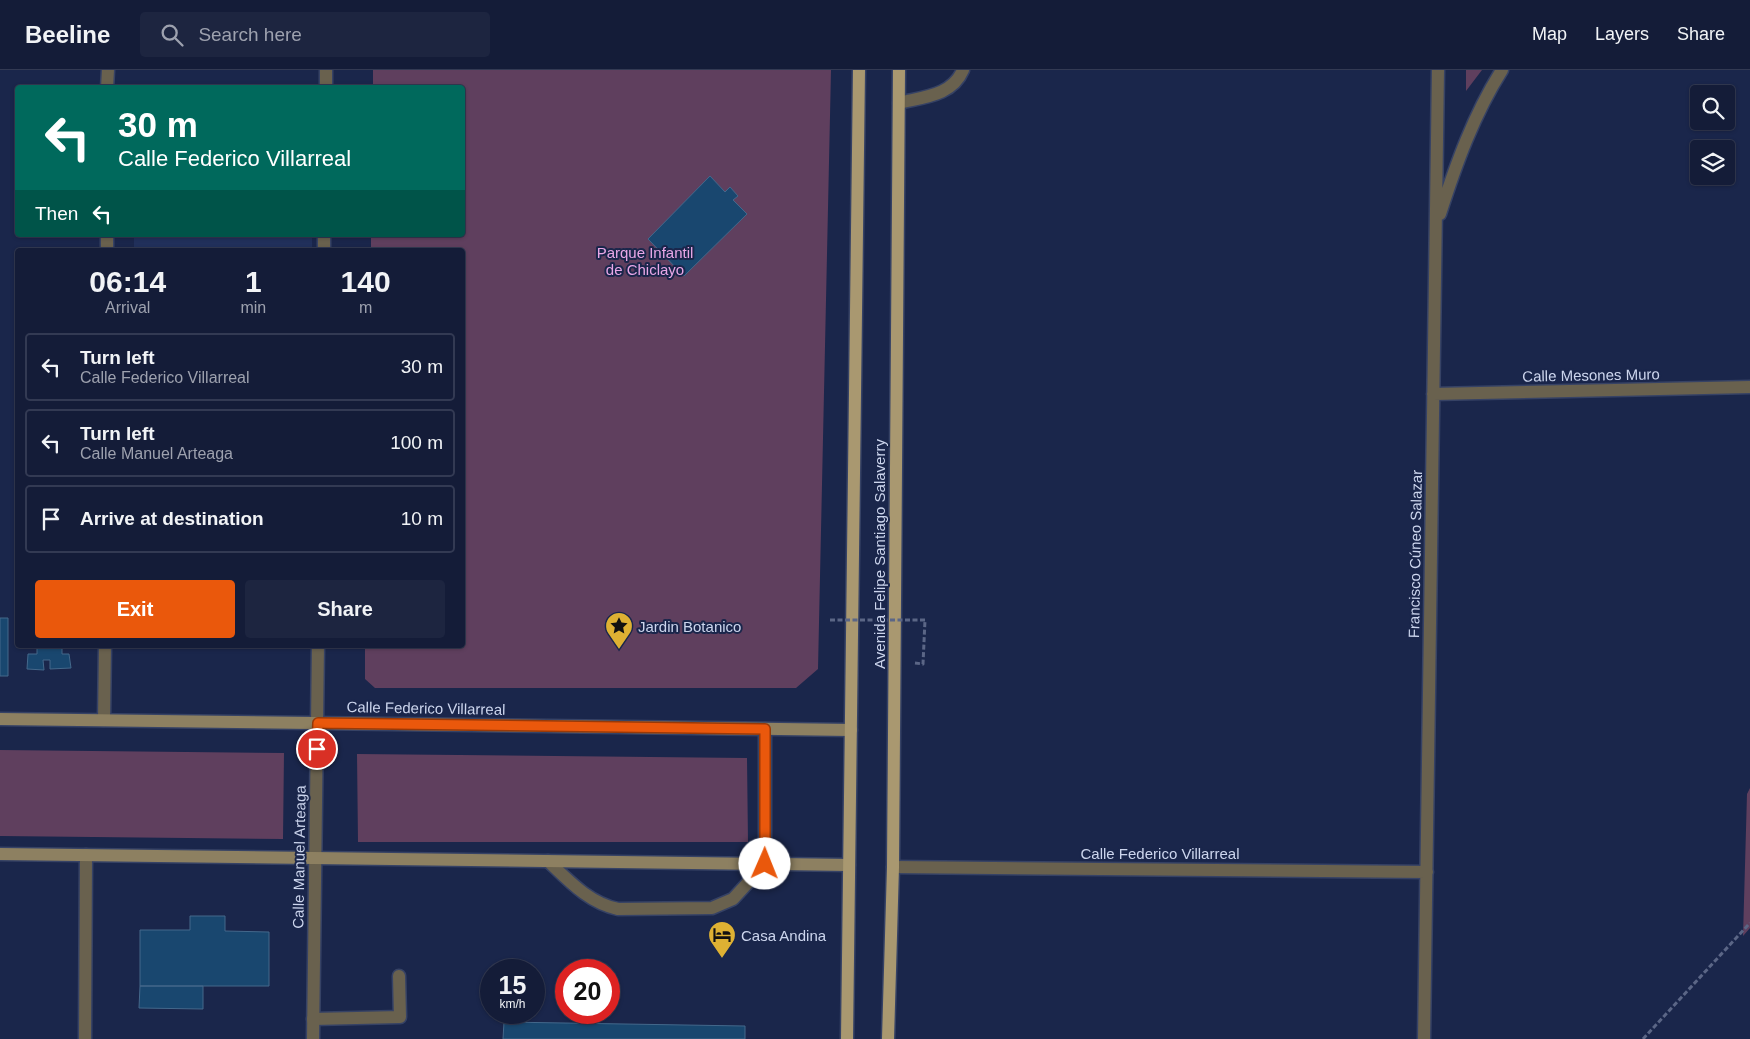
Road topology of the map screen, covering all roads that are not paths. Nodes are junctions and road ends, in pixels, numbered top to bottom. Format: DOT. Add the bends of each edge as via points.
graph roads {
  1 [pos="108,70"];
  2 [pos="326,70"];
  3 [pos="860,70"];
  4 [pos="899,70"];
  5 [pos="963,70"];
  6 [pos="1438,70"];
  7 [pos="1502,70"];
  8 [pos="108,85"];
  9 [pos="326,85"];
  10 [pos="898,103"];
  11 [pos="1436,226"];
  12 [pos="1750,387"];
  13 [pos="1434,394"];
  14 [pos="104,648"];
  15 [pos="318,648"];
  16 [pos="0,719"];
  17 [pos="104,720"];
  18 [pos="318,723"];
  19 [pos="765,729"];
  20 [pos="851,730"];
  21 [pos="0,854"];
  22 [pos="86,855"];
  23 [pos="316,858"];
  24 [pos="548,861"];
  25 [pos="765,864"];
  26 [pos="849,865"];
  27 [pos="893,867"];
  28 [pos="1427,872"];
  29 [pos="400,976"];
  30 [pos="313,1019"];
  31 [pos="85,1039"];
  32 [pos="313,1039"];
  33 [pos="847,1039"];
  34 [pos="888,1039"];
  35 [pos="1424,1039"];
  1 -- 8 [label="street"];
  2 -- 9 [label="street"];
  3 -- 20 [label="main road, Avenida Felipe Santiago Salaverry"];
  4 -- 10 [label="main road, Avenida Felipe Santiago Salaverry"];
  5 -- 10 [label="street" via="956,83 941,93"];
  6 -- 11 [label="street, Francisco Cúneo Salazar"];
  7 -- 11 [label="street" via="1460,154"];
  10 -- 27 [label="main road, Avenida Felipe Santiago Salaverry"];
  11 -- 13 [label="street, Francisco Cúneo Salazar"];
  12 -- 13 [label="street, Calle Mesones Muro"];
  13 -- 28 [label="street, Francisco Cúneo Salazar"];
  14 -- 17 [label="street"];
  15 -- 18 [label="street, Calle Manuel Arteaga"];
  16 -- 17 [label="street, Calle Federico Villarreal"];
  17 -- 18 [label="street, Calle Federico Villarreal"];
  18 -- 19 [label="street, Calle Federico Villarreal"];
  18 -- 23 [label="street, Calle Manuel Arteaga"];
  19 -- 20 [label="street, Calle Federico Villarreal"];
  19 -- 25 [label="street"];
  20 -- 26 [label="main road, Avenida Felipe Santiago Salaverry"];
  21 -- 22 [label="street"];
  22 -- 23 [label="street"];
  22 -- 31 [label="street"];
  23 -- 24 [label="street"];
  23 -- 30 [label="street, Calle Manuel Arteaga"];
  24 -- 25 [label="street"];
  24 -- 25 [label="street" via="579,890 604,906 618,909 712,908 733,898"];
  25 -- 26 [label="street"];
  26 -- 33 [label="main road, Avenida Felipe Santiago Salaverry"];
  27 -- 28 [label="street, Calle Federico Villarreal"];
  27 -- 34 [label="main road, Avenida Felipe Santiago Salaverry"];
  28 -- 35 [label="street, Francisco Cúneo Salazar"];
  29 -- 30 [label="street" via="400,1017"];
  30 -- 32 [label="street, Calle Manuel Arteaga"];
}
